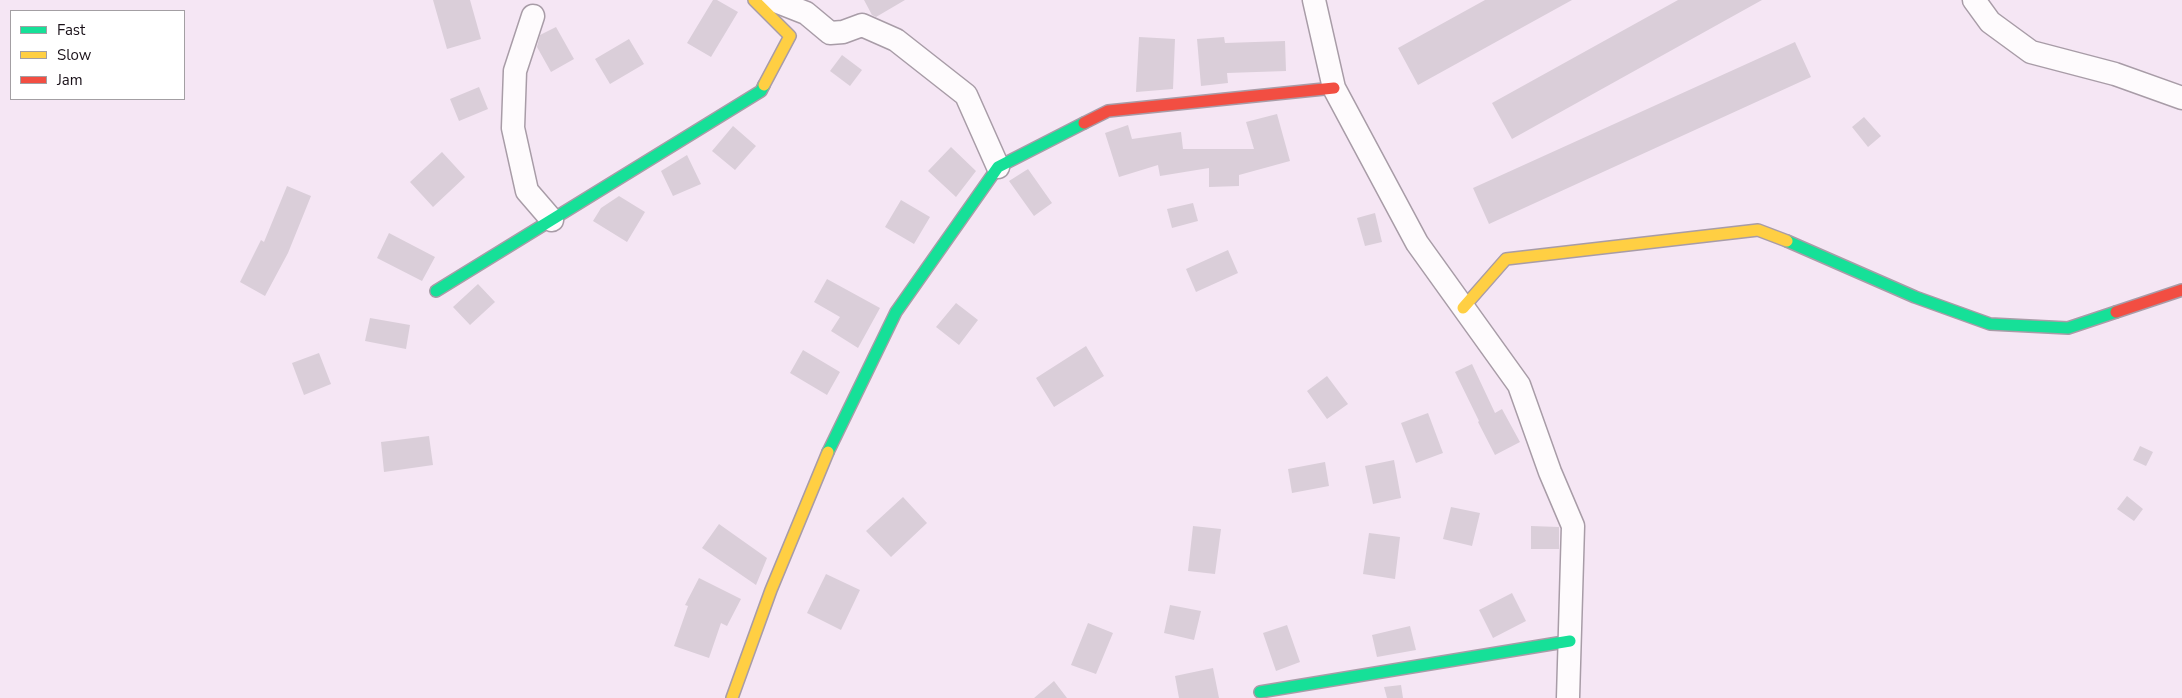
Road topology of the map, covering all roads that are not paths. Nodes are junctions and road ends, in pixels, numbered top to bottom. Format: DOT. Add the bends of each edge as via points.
graph roads {
  1 [pos="754,0"];
  2 [pos="773,0"];
  3 [pos="1314,0"];
  4 [pos="1974,0"];
  5 [pos="533,16"];
  6 [pos="1334,88"];
  7 [pos="2182,98"];
  8 [pos="998,167"];
  9 [pos="552,220"];
  10 [pos="2182,290"];
  11 [pos="436,291"];
  12 [pos="1463,308"];
  13 [pos="1570,640"];
  14 [pos="1260,692"];
  15 [pos="732,698"];
  16 [pos="1568,698"];
  1 -- 9 [label="street" via="790,36 761,91"];
  2 -- 8 [label="street" via="806,13 830,33 862,25 896,40 966,95"];
  3 -- 6 [label="street"];
  4 -- 7 [label="street" via="1990,22 2032,52 2115,74"];
  5 -- 9 [label="street" via="515,71 513,128 527,191"];
  6 -- 8 [label="street" via="1108,111"];
  6 -- 12 [label="street" via="1417,243"];
  8 -- 15 [label="street" via="896,312 830,446 771,590"];
  9 -- 11 [label="street"];
  10 -- 12 [label="street" via="2068,328 1990,324 1915,297 1758,230 1506,259"];
  12 -- 13 [label="street" via="1519,385 1573,526"];
  13 -- 14 [label="street"];
  13 -- 16 [label="street"];
}
